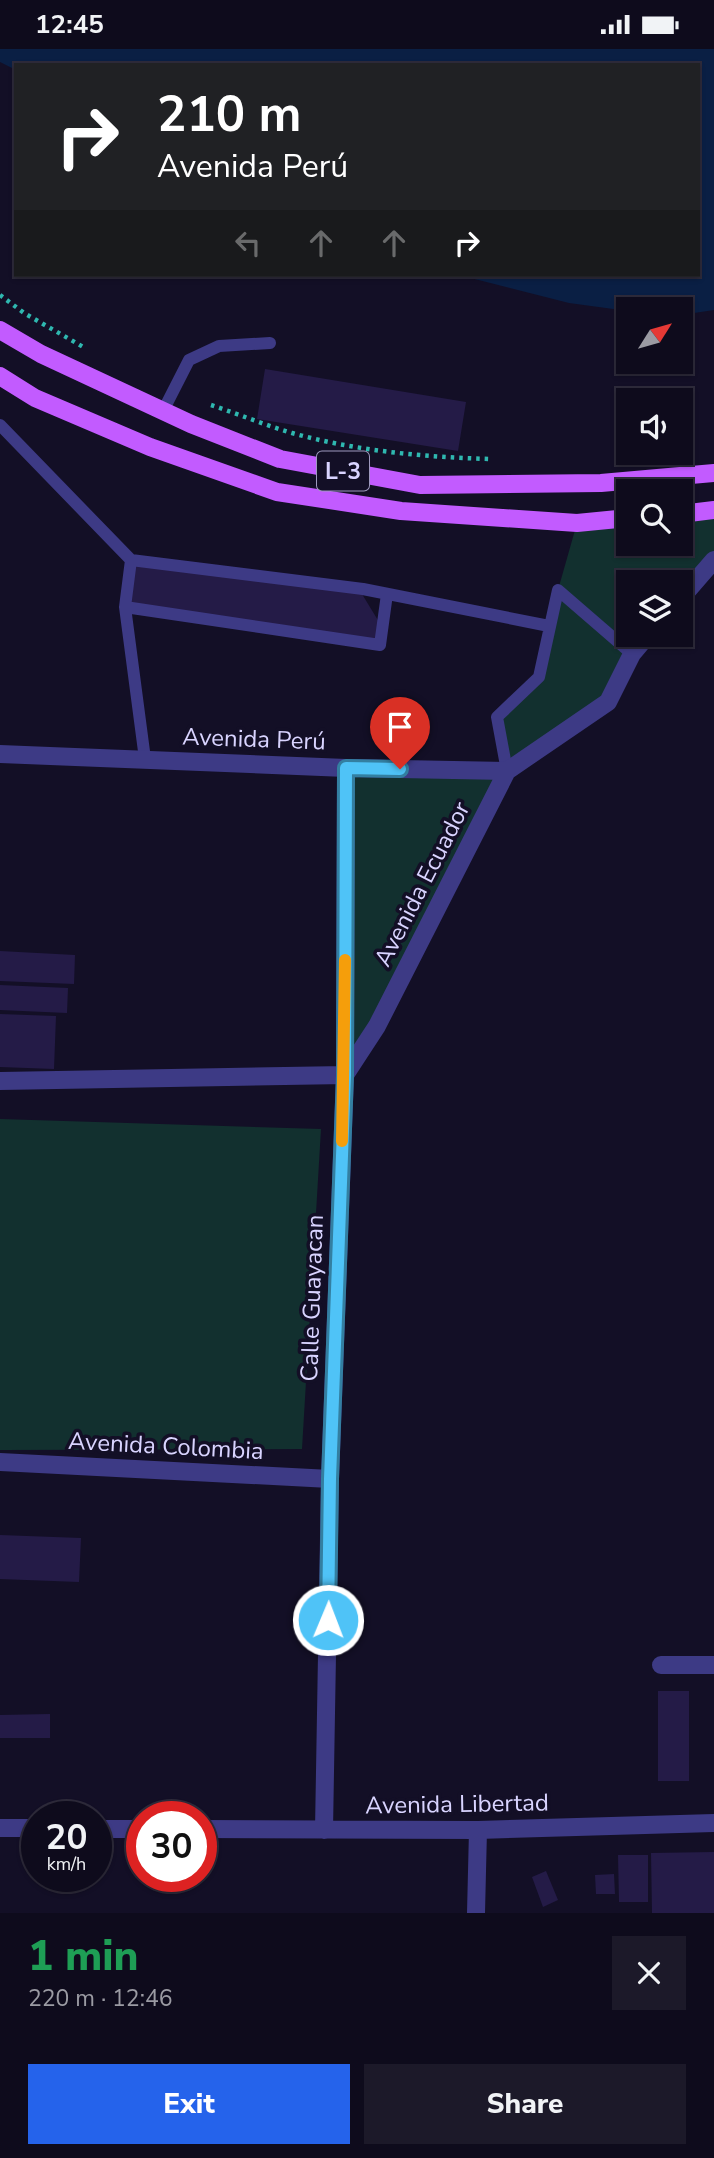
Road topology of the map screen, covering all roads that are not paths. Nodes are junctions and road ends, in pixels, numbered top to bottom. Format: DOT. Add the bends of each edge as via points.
graph roads {
  1 [pos="0,330"];
  2 [pos="270,342"];
  3 [pos="0,376"];
  4 [pos="163,411"];
  5 [pos="0,425"];
  6 [pos="714,473"];
  7 [pos="714,510"];
  8 [pos="693,512"];
  9 [pos="616,519"];
  10 [pos="131,560"];
  11 [pos="714,560"];
  12 [pos="693,584"];
  13 [pos="387,594"];
  14 [pos="125,607"];
  15 [pos="549,626"];
  16 [pos="638,647"];
  17 [pos="632,654"];
  18 [pos="0,754"];
  19 [pos="145,759"];
  20 [pos="346,768"];
  21 [pos="507,771"];
  22 [pos="345,1075"];
  23 [pos="0,1081"];
  24 [pos="0,1462"];
  25 [pos="330,1479"];
  26 [pos="661,1665"];
  27 [pos="714,1665"];
  28 [pos="714,1823"];
  29 [pos="0,1828"];
  30 [pos="21,1828"];
  31 [pos="217,1829"];
  32 [pos="324,1830"];
  33 [pos="478,1830"];
  34 [pos="476,1913"];
  1 -- 4 [label="main road, L-3"];
  2 -- 4 [label="lane" via="232,344 189,361"];
  3 -- 9 [label="main road, L-3" via="35,398 150,447 277,492 401,511 577,523"];
  4 -- 6 [label="main road, L-3" via="280,459 420,485 601,483"];
  5 -- 10 [label="lane"];
  7 -- 8 [label="main road"];
  10 -- 13 [label="lane"];
  10 -- 14 [label="lane"];
  11 -- 12 [label="street"];
  13 -- 14 [label="lane" via="380,645"];
  13 -- 15 [label="lane"];
  14 -- 19 [label="lane"];
  15 -- 17 [label="lane" via="558,590"];
  15 -- 21 [label="lane" via="539,677 497,717"];
  16 -- 17 [label="street, Avenida Ecuador"];
  17 -- 21 [label="street, Avenida Ecuador" via="608,702"];
  18 -- 19 [label="street, Avenida Perú"];
  19 -- 20 [label="street, Avenida Perú"];
  20 -- 21 [label="street, Avenida Perú"];
  20 -- 22 [label="street, Calle Guayacan"];
  21 -- 22 [label="street, Avenida Ecuador" via="377,1026"];
  22 -- 23 [label="street"];
  22 -- 25 [label="street, Calle Guayacan"];
  24 -- 25 [label="street, Avenida Colombia"];
  25 -- 32 [label="street, Calle Guayacan"];
  26 -- 27 [label="street"];
  28 -- 33 [label="street, Avenida Libertad"];
  29 -- 30 [label="street"];
  31 -- 32 [label="street, Avenida Libertad"];
  32 -- 33 [label="street, Avenida Libertad"];
  33 -- 34 [label="street"];
}
